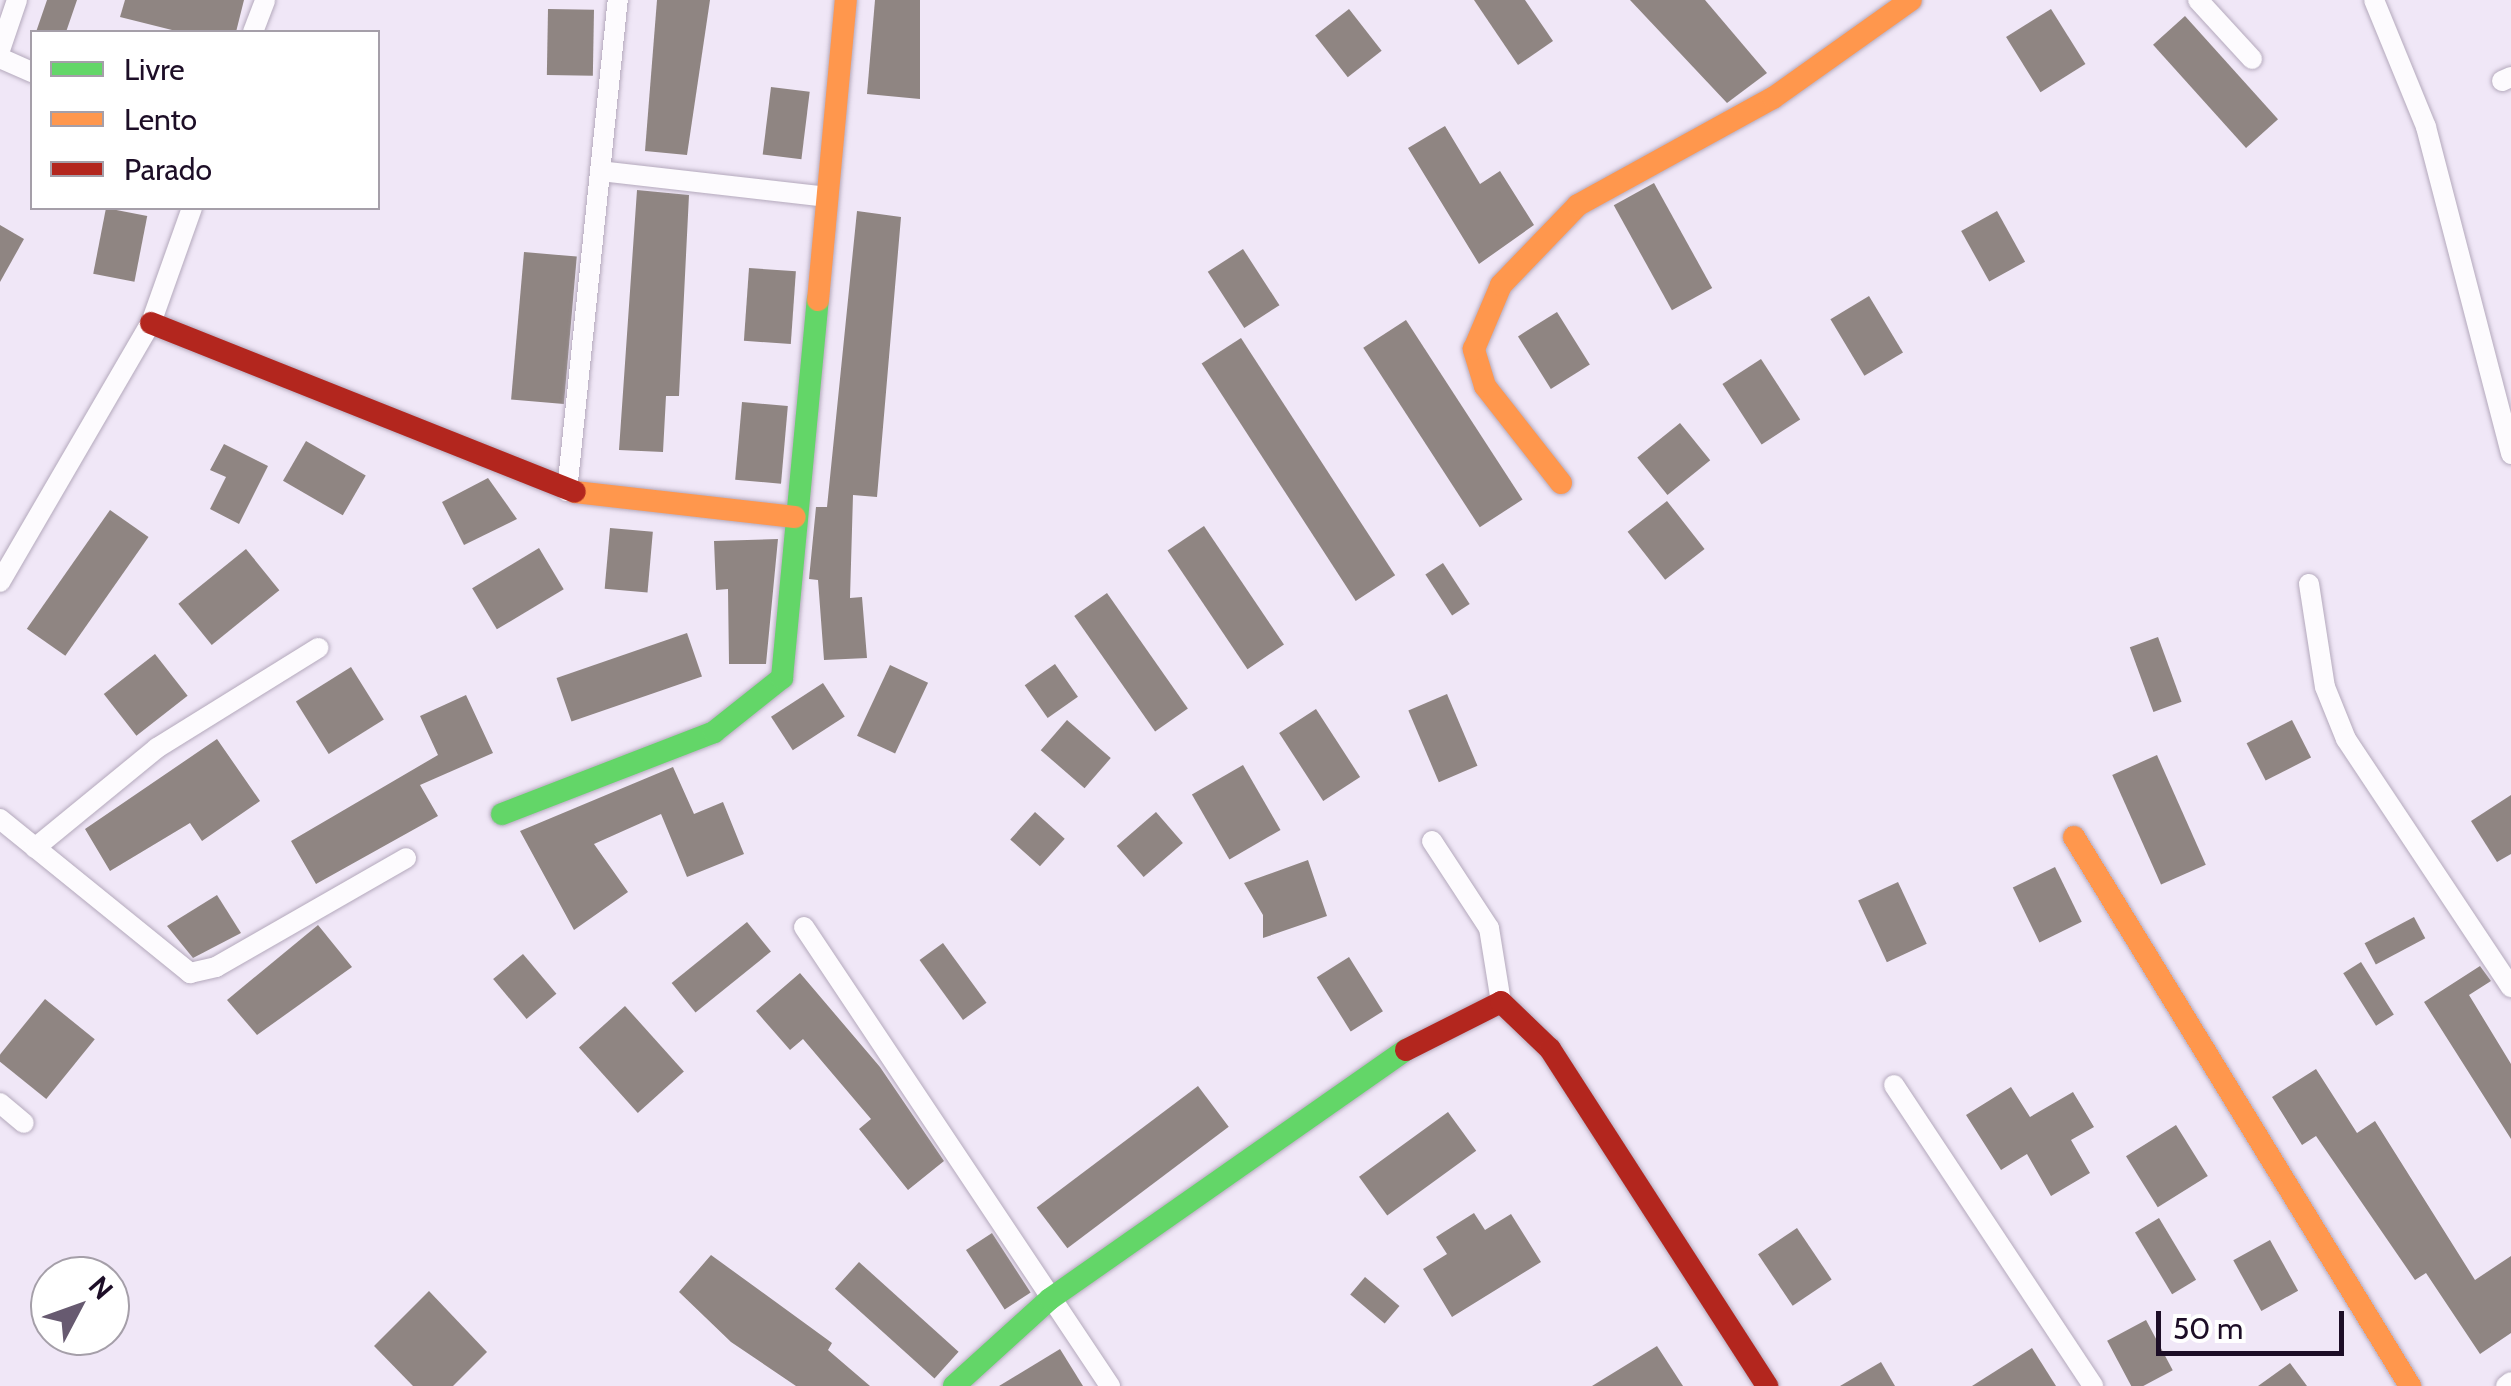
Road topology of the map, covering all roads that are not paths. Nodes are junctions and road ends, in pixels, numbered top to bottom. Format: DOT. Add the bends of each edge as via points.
graph roads {
  1 [pos="17,0"];
  2 [pos="265,0"];
  3 [pos="618,0"];
  4 [pos="846,0"];
  5 [pos="1910,0"];
  6 [pos="2198,0"];
  7 [pos="2374,0"];
  8 [pos="255,30"];
  9 [pos="0,50"];
  10 [pos="0,58"];
  11 [pos="2252,59"];
  12 [pos="30,71"];
  13 [pos="600,171"];
  14 [pos="826,198"];
  15 [pos="191,210"];
  16 [pos="152,323"];
  17 [pos="2511,454"];
  18 [pos="1561,482"];
  19 [pos="568,492"];
  20 [pos="795,517"];
  21 [pos="0,582"];
  22 [pos="2309,584"];
  23 [pos="318,648"];
  24 [pos="502,814"];
  25 [pos="0,819"];
  26 [pos="2074,837"];
  27 [pos="1432,841"];
  28 [pos="35,848"];
  29 [pos="406,858"];
  30 [pos="804,927"];
  31 [pos="2511,987"];
  32 [pos="1501,1002"];
  33 [pos="1894,1085"];
  34 [pos="0,1103"];
  35 [pos="24,1123"];
  36 [pos="1050,1299"];
  37 [pos="954,1386"];
  38 [pos="1110,1386"];
  39 [pos="1766,1386"];
  40 [pos="2093,1386"];
  41 [pos="2410,1386"];
  1 -- 9 [label="street"];
  2 -- 8 [label="street"];
  3 -- 13 [label="street"];
  4 -- 14 [label="street"];
  5 -- 18 [label="street" via="1772,98 1578,205 1501,285 1474,349 1485,386"];
  6 -- 11 [label="street"];
  7 -- 17 [label="street" via="2426,127"];
  10 -- 12 [label="street"];
  13 -- 14 [label="street"];
  13 -- 19 [label="street"];
  14 -- 20 [label="street"];
  15 -- 16 [label="street"];
  16 -- 19 [label="street"];
  16 -- 21 [label="street"];
  19 -- 20 [label="street"];
  20 -- 24 [label="street" via="788,650 764,700 714,732"];
  22 -- 31 [label="street" via="2325,688 2346,739"];
  23 -- 28 [label="street" via="157,748"];
  25 -- 28 [label="street"];
  26 -- 41 [label="street"];
  27 -- 32 [label="street" via="1489,928"];
  28 -- 29 [label="street" via="190,973 216,967"];
  30 -- 36 [label="street"];
  32 -- 36 [label="street" via="1438,1027"];
  32 -- 39 [label="street" via="1550,1048"];
  33 -- 40 [label="street"];
  34 -- 35 [label="street"];
  36 -- 37 [label="street"];
  36 -- 38 [label="street"];
}
